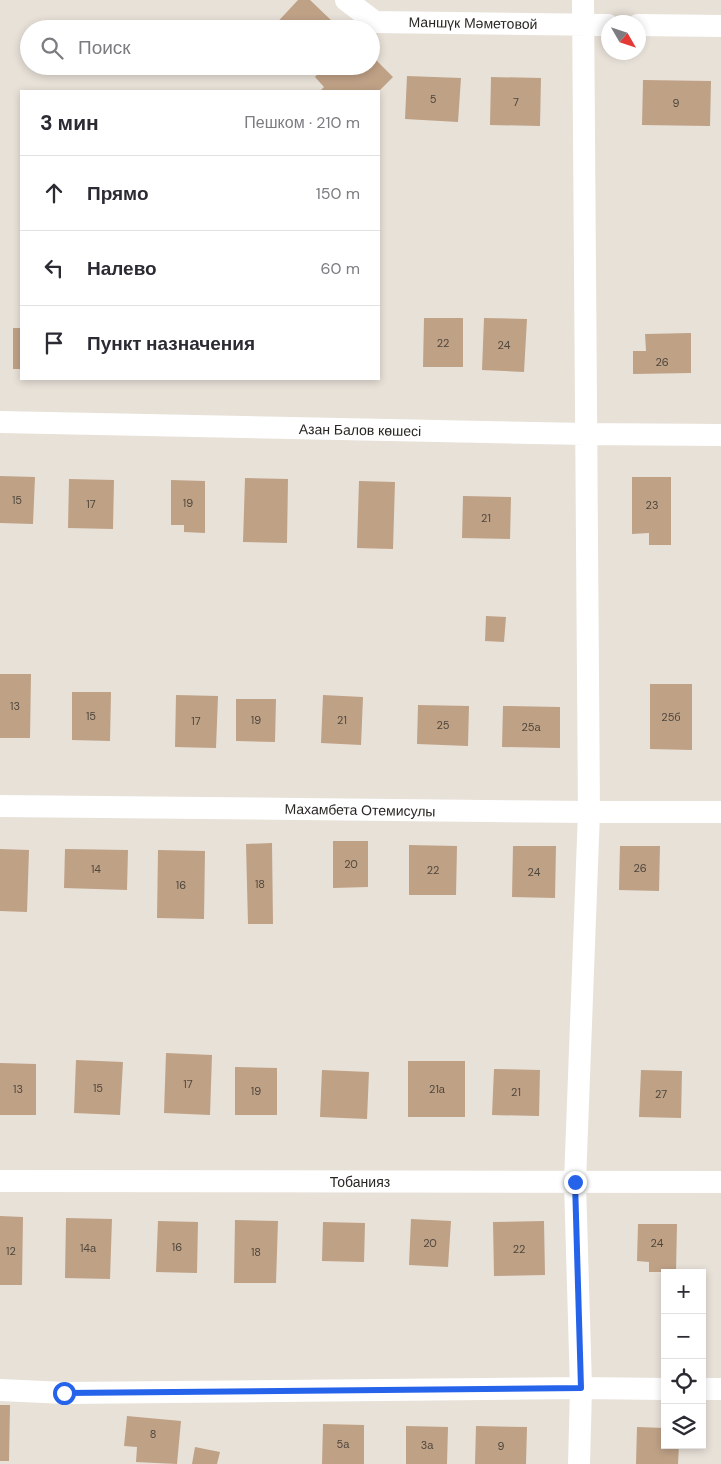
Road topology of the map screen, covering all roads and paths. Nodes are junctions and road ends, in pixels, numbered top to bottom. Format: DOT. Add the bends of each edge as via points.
graph roads {
  1 [pos="346,0"];
  2 [pos="583,0"];
  3 [pos="372,20"];
  4 [pos="380,22"];
  5 [pos="583,24"];
  6 [pos="601,25"];
  7 [pos="646,25"];
  8 [pos="721,26"];
  9 [pos="0,422"];
  10 [pos="586,434"];
  11 [pos="721,435"];
  12 [pos="0,806"];
  13 [pos="589,812"];
  14 [pos="721,812"];
  15 [pos="0,1181"];
  16 [pos="575,1182"];
  17 [pos="721,1182"];
  18 [pos="581,1388"];
  19 [pos="661,1389"];
  20 [pos="706,1389"];
  21 [pos="721,1389"];
  22 [pos="0,1390"];
  23 [pos="579,1464"];
  1 -- 3 [label="street, Маншүк Мәметовой"];
  2 -- 5 [label="street"];
  4 -- 5 [label="street, Маншүк Мәметовой"];
  5 -- 6 [label="street, Маншүк Мәметовой"];
  5 -- 10 [label="street"];
  7 -- 8 [label="street"];
  9 -- 10 [label="street, Азан Балов көшесі"];
  10 -- 11 [label="street, Азан Балов көшесі"];
  10 -- 13 [label="street"];
  12 -- 13 [label="street, Махамбета Отемисулы"];
  13 -- 14 [label="street, Махамбета Отемисулы"];
  13 -- 16 [label="street"];
  15 -- 16 [label="street, Тобанияз"];
  16 -- 17 [label="street, Тобанияз"];
  16 -- 18 [label="street"];
  18 -- 19 [label="street"];
  18 -- 22 [label="street" via="64,1393"];
  18 -- 23 [label="street"];
  20 -- 21 [label="street"];
}
